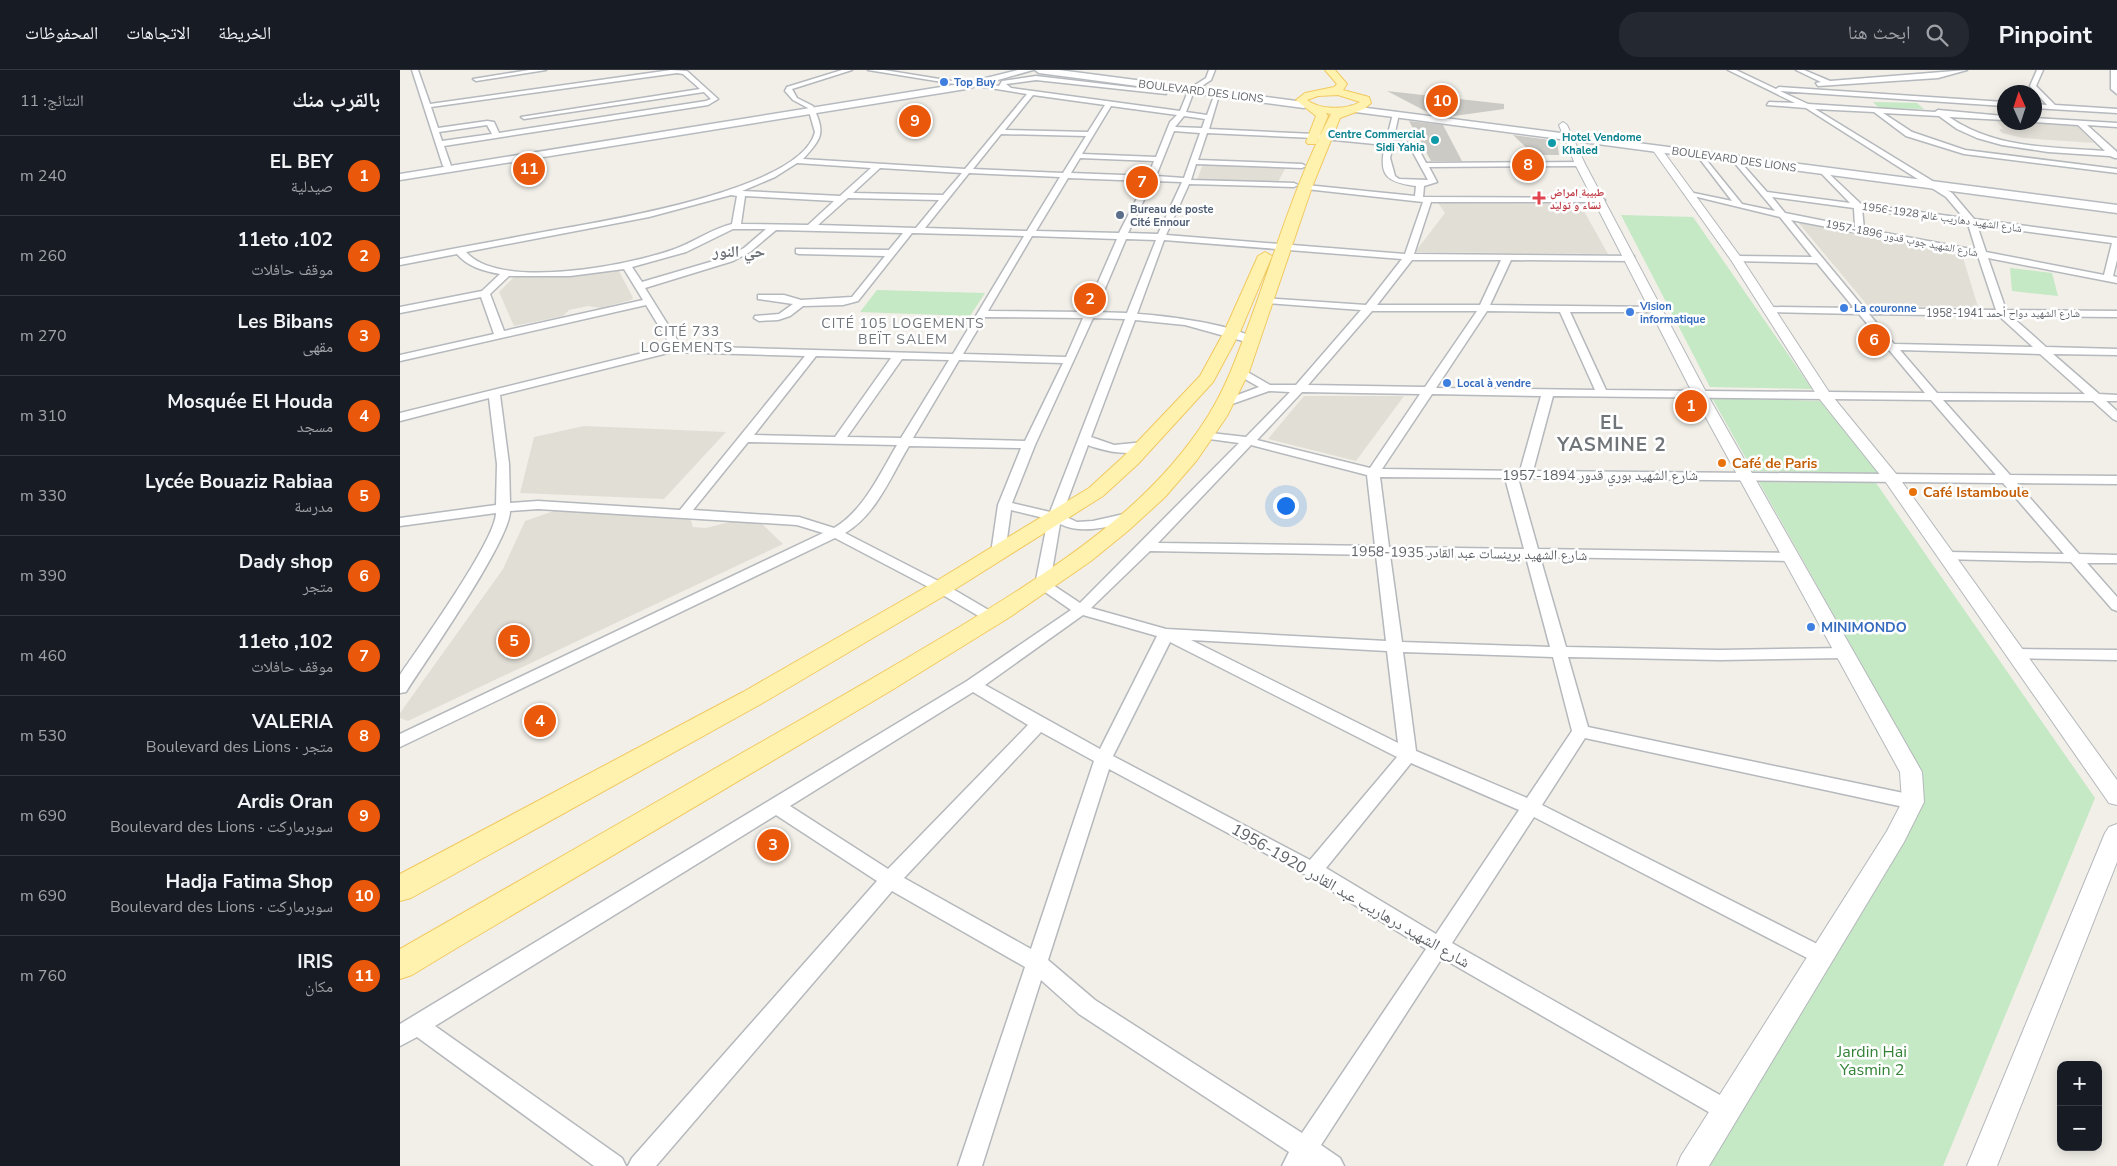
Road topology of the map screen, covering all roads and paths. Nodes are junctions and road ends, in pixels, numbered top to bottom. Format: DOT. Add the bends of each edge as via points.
graph roads {
  1 [pos="415,70"];
  2 [pos="472,70"];
  3 [pos="543,70"];
  4 [pos="636,70"];
  5 [pos="849,70"];
  6 [pos="871,70"];
  7 [pos="1014,70"];
  8 [pos="1028,70"];
  9 [pos="1039,70"];
  10 [pos="1330,70"];
  11 [pos="1343,70"];
  12 [pos="1731,70"];
  13 [pos="1800,70"];
  14 [pos="1964,70"];
  15 [pos="2040,70"];
  16 [pos="2114,70"];
  17 [pos="523,71"];
  18 [pos="1871,73"];
  19 [pos="641,76"];
  20 [pos="1213,76"];
  21 [pos="1192,77"];
  22 [pos="692,78"];
  23 [pos="683,80"];
  24 [pos="1886,80"];
  25 [pos="961,83"];
  26 [pos="1829,83"];
  27 [pos="978,84"];
  28 [pos="2033,85"];
  29 [pos="1102,86"];
  30 [pos="1902,86"];
  31 [pos="480,88"];
  32 [pos="1766,88"];
  33 [pos="1293,89"];
  34 [pos="706,90"];
  35 [pos="1011,90"];
  36 [pos="1191,90"];
  37 [pos="1909,90"];
  38 [pos="1941,91"];
  39 [pos="2117,92"];
  40 [pos="1032,93"];
  41 [pos="1164,93"];
  42 [pos="1218,93"];
  43 [pos="1917,93"];
  44 [pos="508,94"];
  45 [pos="1316,99"];
  46 [pos="1923,99"];
  47 [pos="2042,99"];
  48 [pos="1082,100"];
  49 [pos="1381,101"];
  50 [pos="514,103"];
  51 [pos="1993,103"];
  52 [pos="1997,103"];
  53 [pos="1109,104"];
  54 [pos="1358,104"];
  55 [pos="1770,104"];
  56 [pos="427,106"];
  57 [pos="2042,106"];
  58 [pos="1808,107"];
  59 [pos="2053,107"];
  60 [pos="1997,108"];
  61 [pos="811,109"];
  62 [pos="519,110"];
  63 [pos="1875,110"];
  64 [pos="2117,111"];
  65 [pos="439,113"];
  66 [pos="430,114"];
  67 [pos="1182,114"];
  68 [pos="1396,114"];
  69 [pos="1941,114"];
  70 [pos="524,117"];
  71 [pos="1209,117"];
  72 [pos="1997,117"];
  73 [pos="2042,121"];
  74 [pos="2080,123"];
  75 [pos="2117,125"];
  76 [pos="1564,128"];
  77 [pos="1172,129"];
  78 [pos="533,130"];
  79 [pos="435,131"];
  80 [pos="1000,132"];
  81 [pos="1090,134"];
  82 [pos="496,135"];
  83 [pos="1202,135"];
  84 [pos="1989,139"];
  85 [pos="1217,140"];
  86 [pos="1391,143"];
  87 [pos="440,144"];
  88 [pos="1657,148"];
  89 [pos="1964,152"];
  90 [pos="1700,154"];
  91 [pos="2116,155"];
  92 [pos="1077,156"];
  93 [pos="1308,157"];
  94 [pos="1159,159"];
  95 [pos="1736,159"];
  96 [pos="795,161"];
  97 [pos="1193,162"];
  98 [pos="1873,163"];
  99 [pos="1580,164"];
  100 [pos="879,165"];
  101 [pos="1424,165"];
  102 [pos="447,166"];
  103 [pos="1902,167"];
  104 [pos="1931,170"];
  105 [pos="967,171"];
  106 [pos="1824,171"];
  107 [pos="2117,171"];
  108 [pos="400,173"];
  109 [pos="1065,175"];
  110 [pos="400,178"];
  111 [pos="1151,178"];
  112 [pos="1186,181"];
  113 [pos="1433,182"];
  114 [pos="1420,184"];
  115 [pos="1933,184"];
  116 [pos="726,193"];
  117 [pos="741,194"];
  118 [pos="1688,194"];
  119 [pos="1766,194"];
  120 [pos="842,197"];
  121 [pos="946,198"];
  122 [pos="1427,199"];
  123 [pos="1601,200"];
  124 [pos="1739,205"];
  125 [pos="1858,206"];
  126 [pos="2117,209"];
  127 [pos="1780,215"];
  128 [pos="1971,221"];
  129 [pos="736,226"];
  130 [pos="774,227"];
  131 [pos="811,227"];
  132 [pos="916,229"];
  133 [pos="1860,231"];
  134 [pos="1030,233"];
  135 [pos="1123,235"];
  136 [pos="1160,237"];
  137 [pos="2117,241"];
  138 [pos="1277,244"];
  139 [pos="459,250"];
  140 [pos="799,251"];
  141 [pos="892,253"];
  142 [pos="1980,253"];
  143 [pos="1409,257"];
  144 [pos="1507,258"];
  145 [pos="1630,258"];
  146 [pos="1736,259"];
  147 [pos="1820,260"];
  148 [pos="400,262"];
  149 [pos="626,265"];
  150 [pos="508,272"];
  151 [pos="2112,279"];
  152 [pos="640,286"];
  153 [pos="485,293"];
  154 [pos="762,298"];
  155 [pos="1265,300"];
  156 [pos="648,302"];
  157 [pos="800,303"];
  158 [pos="1369,308"];
  159 [pos="1484,308"];
  160 [pos="1563,308"];
  161 [pos="1657,309"];
  162 [pos="400,310"];
  163 [pos="1770,310"];
  164 [pos="1861,311"];
  165 [pos="981,314"];
  166 [pos="2002,314"];
  167 [pos="2117,314"];
  168 [pos="1088,315"];
  169 [pos="1130,317"];
  170 [pos="759,318"];
  171 [pos="500,336"];
  172 [pos="1241,336"];
  173 [pos="1891,347"];
  174 [pos="672,349"];
  175 [pos="2041,350"];
  176 [pos="814,352"];
  177 [pos="2117,352"];
  178 [pos="900,354"];
  179 [pos="956,356"];
  180 [pos="400,358"];
  181 [pos="1070,360"];
  182 [pos="1240,372"];
  183 [pos="1268,388"];
  184 [pos="1299,389"];
  185 [pos="1428,390"];
  186 [pos="1548,393"];
  187 [pos="1602,393"];
  188 [pos="494,394"];
  189 [pos="1700,394"];
  190 [pos="1823,394"];
  191 [pos="1935,396"];
  192 [pos="2095,398"];
  193 [pos="2117,398"];
  194 [pos="1228,402"];
  195 [pos="2117,417"];
  196 [pos="407,419"];
  197 [pos="1206,435"];
  198 [pos="745,438"];
  199 [pos="1084,438"];
  200 [pos="838,441"];
  201 [pos="1248,441"];
  202 [pos="905,443"];
  203 [pos="1029,445"];
  204 [pos="1145,446"];
  205 [pos="1373,473"];
  206 [pos="1518,475"];
  207 [pos="1746,476"];
  208 [pos="1891,478"];
  209 [pos="2008,480"];
  210 [pos="2117,480"];
  211 [pos="1005,504"];
  212 [pos="503,508"];
  213 [pos="684,513"];
  214 [pos="1133,516"];
  215 [pos="1055,517"];
  216 [pos="400,522"];
  217 [pos="835,533"];
  218 [pos="1146,547"];
  219 [pos="1384,552"];
  220 [pos="998,553"];
  221 [pos="1531,554"];
  222 [pos="1946,556"];
  223 [pos="1792,557"];
  224 [pos="2075,559"];
  225 [pos="2117,559"];
  226 [pos="1042,585"];
  227 [pos="941,588"];
  228 [pos="2117,606"];
  229 [pos="1081,610"];
  230 [pos="992,618"];
  231 [pos="1166,634"];
  232 [pos="1394,648"];
  233 [pos="1559,652"];
  234 [pos="1845,654"];
  235 [pos="2015,654"];
  236 [pos="2117,655"];
  237 [pos="973,685"];
  238 [pos="400,688"];
  239 [pos="1039,724"];
  240 [pos="1581,731"];
  241 [pos="400,741"];
  242 [pos="1408,755"];
  243 [pos="1104,757"];
  244 [pos="2111,778"];
  245 [pos="2117,797"];
  246 [pos="1913,802"];
  247 [pos="775,805"];
  248 [pos="1532,808"];
  249 [pos="2117,833"];
  250 [pos="1313,870"];
  251 [pos="890,880"];
  252 [pos="400,889"];
  253 [pos="1439,946"];
  254 [pos="1822,956"];
  255 [pos="1035,962"];
  256 [pos="400,965"];
  257 [pos="409,1030"];
  258 [pos="1726,1111"];
  259 [pos="1306,1148"];
  260 [pos="614,1166"];
  261 [pos="640,1166"];
  262 [pos="970,1166"];
  263 [pos="1294,1166"];
  264 [pos="1332,1166"];
  265 [pos="1692,1166"];
  266 [pos="1982,1166"];
  1 -- 56 [label="street"];
  2 -- 31 [label="street"];
  3 -- 17 [label="street"];
  4 -- 19 [label="street"];
  5 -- 61 [label="street" via="789,88 796,100"];
  6 -- 25 [label="street"];
  7 -- 25 [label="main road"];
  8 -- 27 [label="main road"];
  9 -- 36 [label="main road, BOULEVARD DES LIONS"];
  10 -- 45 [label="main road" via="1341,81 1341,87"];
  11 -- 54 [label="main road" via="1354,82"];
  12 -- 32 [label="street"];
  13 -- 26 [label="street"];
  14 -- 24 [label="street" via="1956,74"];
  15 -- 28 [label="street"];
  16 -- 39 [label="street" via="2114,89"];
  17 -- 31 [label="street"];
  18 -- 24 [label="street"];
  19 -- 22 [label="street" via="682,71"];
  19 -- 44 [label="street"];
  20 -- 21 [label="main road, BOULEVARD DES LIONS"];
  20 -- 36 [label="street"];
  22 -- 23 [label="street"];
  22 -- 34 [label="street"];
  24 -- 26 [label="street"];
  24 -- 30 [label="street"];
  25 -- 61 [label="main road"];
  26 -- 32 [label="street"];
  27 -- 35 [label="street"];
  27 -- 61 [label="main road"];
  29 -- 35 [label="street" via="1036,78 1002,83"];
  29 -- 41 [label="street"];
  29 -- 48 [label="street"];
  31 -- 44 [label="street"];
  31 -- 56 [label="street"];
  32 -- 46 [label="street"];
  32 -- 58 [label="street"];
  33 -- 45 [label="main road"];
  34 -- 70 [label="street"];
  34 -- 78 [label="street" via="715,99 713,102"];
  35 -- 40 [label="street"];
  36 -- 42 [label="main road, BOULEVARD DES LIONS"];
  36 -- 67 [label="street"];
  37 -- 43 [label="street"];
  38 -- 43 [label="street"];
  40 -- 48 [label="street"];
  40 -- 80 [label="street"];
  42 -- 45 [label="main road, BOULEVARD DES LIONS"];
  42 -- 71 [label="street"];
  43 -- 46 [label="street"];
  44 -- 50 [label="street"];
  45 -- 54 [label="main road"];
  45 -- 54 [label="main road" via="1352,94"];
  45 -- 93 [label="main road" via="1322,116"];
  46 -- 51 [label="street"];
  46 -- 69 [label="street"];
  47 -- 59 [label="street"];
  48 -- 53 [label="street"];
  49 -- 54 [label="main road"];
  51 -- 52 [label="street"];
  51 -- 60 [label="street"];
  53 -- 67 [label="street"];
  53 -- 81 [label="street"];
  54 -- 68 [label="main road, BOULEVARD DES LIONS"];
  54 -- 93 [label="main road" via="1335,116"];
  55 -- 58 [label="street"];
  56 -- 66 [label="street"];
  57 -- 59 [label="street"];
  58 -- 63 [label="street"];
  58 -- 103 [label="street"];
  59 -- 64 [label="street"];
  61 -- 96 [label="street" via="819,128 817,136 812,146"];
  61 -- 102 [label="main road"];
  61 -- 110 [label="main road"];
  62 -- 70 [label="street"];
  63 -- 69 [label="street"];
  63 -- 89 [label="street" via="1909,134"];
  65 -- 66 [label="street"];
  66 -- 79 [label="street"];
  67 -- 71 [label="street"];
  67 -- 77 [label="street"];
  68 -- 76 [label="main road, BOULEVARD DES LIONS"];
  68 -- 86 [label="street"];
  69 -- 72 [label="street"];
  69 -- 84 [label="street" via="1963,131"];
  70 -- 78 [label="street"];
  71 -- 83 [label="street"];
  73 -- 74 [label="street"];
  74 -- 75 [label="street"];
  74 -- 91 [label="street"];
  76 -- 88 [label="main road, BOULEVARD DES LIONS"];
  76 -- 99 [label="street"];
  77 -- 83 [label="street"];
  77 -- 94 [label="street"];
  78 -- 82 [label="street"];
  79 -- 82 [label="street" via="491,124"];
  79 -- 87 [label="street"];
  80 -- 81 [label="street"];
  80 -- 105 [label="street"];
  81 -- 92 [label="street"];
  82 -- 87 [label="street"];
  83 -- 85 [label="street"];
  83 -- 93 [label="street"];
  83 -- 97 [label="street"];
  84 -- 89 [label="street"];
  84 -- 91 [label="street" via="2038,148"];
  86 -- 93 [label="street"];
  86 -- 101 [label="street" via="1413,146"];
  86 -- 114 [label="street" via="1386,158 1393,180"];
  87 -- 102 [label="street"];
  88 -- 90 [label="main road, BOULEVARD DES LIONS"];
  88 -- 118 [label="street"];
  89 -- 107 [label="street"];
  90 -- 95 [label="main road, BOULEVARD DES LIONS"];
  90 -- 124 [label="street"];
  92 -- 94 [label="street"];
  92 -- 109 [label="street"];
  93 -- 97 [label="street"];
  93 -- 112 [label="street"];
  93 -- 122 [label="street"];
  93 -- 138 [label="main road"];
  94 -- 111 [label="street"];
  95 -- 106 [label="main road, BOULEVARD DES LIONS"];
  95 -- 119 [label="street"];
  96 -- 100 [label="street"];
  96 -- 116 [label="street"];
  97 -- 112 [label="street"];
  98 -- 103 [label="main road"];
  99 -- 101 [label="street"];
  99 -- 123 [label="street"];
  100 -- 105 [label="street"];
  100 -- 120 [label="street"];
  101 -- 113 [label="street"];
  102 -- 108 [label="main road"];
  103 -- 104 [label="main road"];
  103 -- 115 [label="street"];
  105 -- 109 [label="street"];
  105 -- 121 [label="street"];
  106 -- 115 [label="main road, BOULEVARD DES LIONS"];
  106 -- 125 [label="street"];
  109 -- 111 [label="street"];
  109 -- 134 [label="street"];
  111 -- 112 [label="street"];
  111 -- 135 [label="street"];
  112 -- 136 [label="street"];
  113 -- 114 [label="street"];
  113 -- 122 [label="street"];
  114 -- 122 [label="street"];
  115 -- 126 [label="main road, BOULEVARD DES LIONS"];
  115 -- 128 [label="street" via="1950,195"];
  116 -- 117 [label="street"];
  116 -- 139 [label="street" via="658,213"];
  117 -- 120 [label="street"];
  117 -- 129 [label="street"];
  118 -- 124 [label="street, شارع الشهيد جوب قدور 1896-1957"];
  118 -- 146 [label="street"];
  119 -- 125 [label="street, شارع الشهيد دهاريب غالم 1928-1956"];
  119 -- 127 [label="street"];
  120 -- 121 [label="street"];
  120 -- 131 [label="street"];
  121 -- 132 [label="street"];
  122 -- 123 [label="street"];
  122 -- 143 [label="street"];
  123 -- 145 [label="street"];
  124 -- 127 [label="street, شارع الشهيد جوب قدور 1896-1957"];
  125 -- 128 [label="street, شارع الشهيد دهاريب غالم 1928-1956"];
  125 -- 133 [label="street"];
  127 -- 133 [label="street, شارع الشهيد جوب قدور 1896-1957"];
  127 -- 147 [label="street"];
  128 -- 137 [label="street, شارع الشهيد دهاريب غالم 1928-1956"];
  128 -- 142 [label="street"];
  129 -- 130 [label="street"];
  129 -- 149 [label="street" via="671,254"];
  130 -- 131 [label="street"];
  130 -- 152 [label="street" via="747,250 730,259"];
  131 -- 132 [label="street"];
  132 -- 134 [label="street"];
  132 -- 141 [label="street"];
  133 -- 142 [label="street, شارع الشهيد جوب قدور 1896-1957"];
  134 -- 135 [label="street"];
  134 -- 165 [label="street"];
  135 -- 136 [label="street"];
  135 -- 168 [label="street"];
  136 -- 138 [label="street"];
  136 -- 169 [label="street"];
  137 -- 151 [label="street"];
  138 -- 143 [label="street"];
  138 -- 155 [label="main road"];
  138 -- 172 [label="main road"];
  139 -- 148 [label="street"];
  139 -- 150 [label="street" via="470,262"];
  140 -- 141 [label="street"];
  141 -- 157 [label="street" via="856,299"];
  142 -- 151 [label="street, شارع الشهيد جوب قدور 1896-1957"];
  142 -- 166 [label="street"];
  143 -- 144 [label="street"];
  143 -- 158 [label="street"];
  144 -- 145 [label="street"];
  144 -- 159 [label="street"];
  145 -- 161 [label="street"];
  146 -- 147 [label="street"];
  146 -- 163 [label="street"];
  147 -- 164 [label="street"];
  149 -- 150 [label="street" via="573,273"];
  149 -- 152 [label="street"];
  150 -- 153 [label="street"];
  152 -- 156 [label="street"];
  153 -- 162 [label="street"];
  153 -- 171 [label="street"];
  154 -- 157 [label="street" via="784,298"];
  155 -- 158 [label="street"];
  155 -- 172 [label="main road"];
  156 -- 171 [label="street"];
  156 -- 174 [label="street" via="673,342"];
  157 -- 170 [label="street" via="790,314"];
  158 -- 159 [label="street"];
  158 -- 184 [label="street"];
  159 -- 160 [label="street"];
  159 -- 185 [label="street"];
  160 -- 161 [label="street"];
  160 -- 187 [label="street"];
  161 -- 189 [label="street"];
  163 -- 164 [label="street, شارع الشهيد دواح أحمد 1941-1958"];
  163 -- 190 [label="street"];
  164 -- 166 [label="street, شارع الشهيد دواح أحمد 1941-1958"];
  164 -- 173 [label="street"];
  165 -- 168 [label="street"];
  165 -- 179 [label="street"];
  166 -- 167 [label="street, شارع الشهيد دواح أحمد 1941-1958"];
  166 -- 175 [label="street"];
  168 -- 169 [label="street"];
  168 -- 181 [label="street"];
  169 -- 172 [label="street" via="1189,322"];
  169 -- 199 [label="street"];
  171 -- 180 [label="street"];
  172 -- 182 [label="main road"];
  172 -- 204 [label="main road"];
  173 -- 175 [label="street"];
  173 -- 191 [label="street"];
  174 -- 176 [label="street"];
  174 -- 188 [label="street"];
  175 -- 177 [label="street"];
  175 -- 192 [label="street"];
  176 -- 178 [label="street"];
  176 -- 198 [label="street"];
  178 -- 179 [label="street"];
  178 -- 200 [label="street"];
  179 -- 181 [label="street"];
  179 -- 202 [label="street"];
  181 -- 203 [label="street"];
  182 -- 183 [label="street"];
  182 -- 194 [label="main road"];
  183 -- 184 [label="street"];
  183 -- 194 [label="street"];
  184 -- 185 [label="street"];
  184 -- 201 [label="street"];
  185 -- 186 [label="street"];
  185 -- 205 [label="street"];
  186 -- 187 [label="street"];
  186 -- 206 [label="street"];
  187 -- 189 [label="street"];
  188 -- 196 [label="street"];
  188 -- 212 [label="street" via="503,464"];
  189 -- 190 [label="street"];
  189 -- 207 [label="street"];
  190 -- 191 [label="street"];
  190 -- 208 [label="street"];
  191 -- 192 [label="street"];
  191 -- 209 [label="street"];
  192 -- 193 [label="street"];
  192 -- 195 [label="street"];
  194 -- 197 [label="main road"];
  197 -- 201 [label="street, شارع الشهيد بوري قدور 1894-1957"];
  197 -- 214 [label="main road" via="1174,475"];
  198 -- 200 [label="street"];
  198 -- 213 [label="street"];
  199 -- 204 [label="street" via="1097,446 1115,450"];
  199 -- 215 [label="street"];
  200 -- 202 [label="street"];
  201 -- 205 [label="street, شارع الشهيد بوري قدور 1894-1957"];
  201 -- 218 [label="street"];
  202 -- 203 [label="street"];
  202 -- 217 [label="street" via="865,509 854,522"];
  203 -- 211 [label="street"];
  204 -- 215 [label="main road" via="1096,492"];
  205 -- 206 [label="street, شارع الشهيد بوري قدور 1894-1957"];
  205 -- 219 [label="street"];
  206 -- 207 [label="street, شارع الشهيد بوري قدور 1894-1957"];
  206 -- 221 [label="street"];
  207 -- 208 [label="street, شارع الشهيد بوري قدور 1894-1957"];
  207 -- 223 [label="street"];
  208 -- 209 [label="street, شارع الشهيد بوري قدور 1894-1957"];
  208 -- 222 [label="street"];
  209 -- 210 [label="street, شارع الشهيد بوري قدور 1894-1957"];
  209 -- 224 [label="street"];
  211 -- 215 [label="street"];
  211 -- 220 [label="street"];
  212 -- 213 [label="street" via="538,506"];
  212 -- 216 [label="street"];
  212 -- 238 [label="street" via="503,521 486,554"];
  213 -- 217 [label="street" via="779,518 819,526"];
  214 -- 215 [label="street" via="1084,527"];
  214 -- 226 [label="main road"];
  215 -- 220 [label="main road"];
  215 -- 226 [label="street"];
  217 -- 227 [label="street"];
  217 -- 241 [label="street"];
  218 -- 219 [label="street, شارع الشهيد برينسات عبد القادر 1935-1958"];
  218 -- 229 [label="street"];
  219 -- 221 [label="street, شارع الشهيد برينسات عبد القادر 1935-1958"];
  219 -- 232 [label="street"];
  220 -- 227 [label="main road"];
  221 -- 223 [label="street, شارع الشهيد برينسات عبد القادر 1935-1958"];
  221 -- 233 [label="street"];
  222 -- 224 [label="street"];
  222 -- 235 [label="street"];
  223 -- 234 [label="street"];
  224 -- 225 [label="street"];
  224 -- 228 [label="street"];
  226 -- 229 [label="street"];
  226 -- 230 [label="main road"];
  227 -- 230 [label="street"];
  227 -- 252 [label="main road" via="752,698"];
  229 -- 231 [label="street"];
  229 -- 237 [label="street"];
  230 -- 256 [label="main road"];
  231 -- 232 [label="street"];
  231 -- 242 [label="street"];
  231 -- 243 [label="street"];
  232 -- 233 [label="street"];
  232 -- 242 [label="street"];
  233 -- 234 [label="street" via="1764,657"];
  233 -- 240 [label="street"];
  234 -- 246 [label="street" via="1911,772"];
  235 -- 236 [label="street"];
  235 -- 244 [label="street"];
  237 -- 239 [label="street, شارع الشهيد درهاريب عبد القادر 1920-1956"];
  237 -- 247 [label="street"];
  239 -- 243 [label="street, شارع الشهيد درهاريب عبد القادر 1920-1956"];
  239 -- 251 [label="street"];
  240 -- 246 [label="street"];
  240 -- 248 [label="street"];
  242 -- 248 [label="street"];
  242 -- 250 [label="street"];
  243 -- 250 [label="street, شارع الشهيد درهاريب عبد القادر 1920-1956"];
  243 -- 255 [label="street"];
  244 -- 245 [label="street"];
  246 -- 254 [label="street" via="1896,836"];
  247 -- 251 [label="street"];
  247 -- 257 [label="street"];
  248 -- 253 [label="street"];
  248 -- 254 [label="street"];
  249 -- 266 [label="street"];
  250 -- 253 [label="street, شارع الشهيد درهاريب عبد القادر 1920-1956"];
  251 -- 255 [label="street"];
  251 -- 261 [label="street"];
  253 -- 258 [label="street, شارع الشهيد درهاريب عبد القادر 1920-1956"];
  253 -- 259 [label="street"];
  254 -- 258 [label="street"];
  255 -- 259 [label="street" via="1087,1007"];
  255 -- 262 [label="street"];
  257 -- 260 [label="street"];
  258 -- 265 [label="street"];
  259 -- 263 [label="street"];
  259 -- 264 [label="street"];
}
